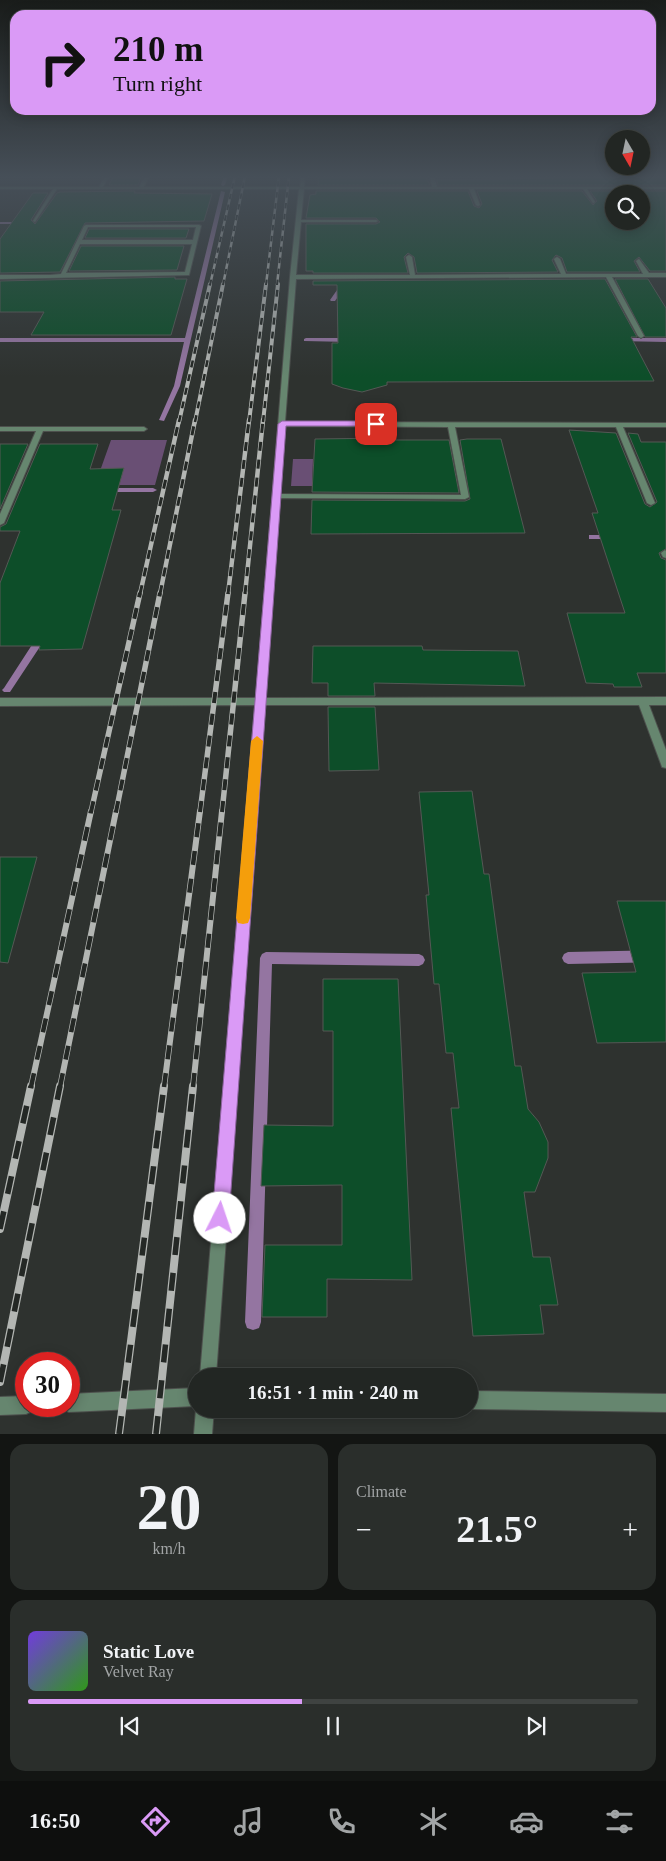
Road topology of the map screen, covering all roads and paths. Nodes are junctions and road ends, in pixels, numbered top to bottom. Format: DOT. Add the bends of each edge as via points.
graph roads {
  1 [pos="195,242"];
  2 [pos="78,243"];
  3 [pos="297,243"];
  4 [pos="409,257"];
  5 [pos="557,259"];
  6 [pos="639,261"];
  7 [pos="63,275"];
  8 [pos="564,275"];
  9 [pos="608,275"];
  10 [pos="647,275"];
  11 [pos="666,275"];
  12 [pos="412,276"];
  13 [pos="0,277"];
  14 [pos="293,277"];
  15 [pos="641,336"];
  16 [pos="282,424"];
  17 [pos="451,424"];
  18 [pos="618,425"];
  19 [pos="666,425"];
  20 [pos="0,429"];
  21 [pos="40,429"];
  22 [pos="144,429"];
  23 [pos="276,496"];
  24 [pos="651,503"];
  25 [pos="0,523"];
  26 [pos="666,701"];
  27 [pos="0,702"];
  28 [pos="643,702"];
  29 [pos="260,703"];
  30 [pos="666,764"];
  31 [pos="209,1368"];
  32 [pos="188,1397"];
  33 [pos="478,1400"];
  34 [pos="80,1402"];
  35 [pos="666,1403"];
  36 [pos="15,1405"];
  37 [pos="0,1406"];
  38 [pos="204,1418"];
  39 [pos="203,1434"];
  1 -- 7 [label="street" via="187,274"];
  2 -- 7 [label="street"];
  3 -- 14 [label="street"];
  4 -- 12 [label="street"];
  5 -- 8 [label="street"];
  6 -- 10 [label="street"];
  7 -- 13 [label="street"];
  8 -- 9 [label="street"];
  8 -- 12 [label="street"];
  9 -- 10 [label="street"];
  9 -- 15 [label="street"];
  10 -- 11 [label="street"];
  12 -- 14 [label="street"];
  14 -- 16 [label="street"];
  16 -- 17 [label="street"];
  16 -- 23 [label="street"];
  17 -- 18 [label="street"];
  17 -- 23 [label="street" via="465,497"];
  18 -- 19 [label="street"];
  18 -- 24 [label="street"];
  20 -- 21 [label="street"];
  21 -- 22 [label="street"];
  21 -- 25 [label="street"];
  23 -- 29 [label="street"];
  26 -- 28 [label="street"];
  27 -- 29 [label="street"];
  28 -- 29 [label="street"];
  28 -- 30 [label="street"];
  29 -- 31 [label="street"];
  32 -- 34 [label="street"];
  33 -- 35 [label="street"];
  36 -- 37 [label="street"];
  38 -- 39 [label="street"];
}
